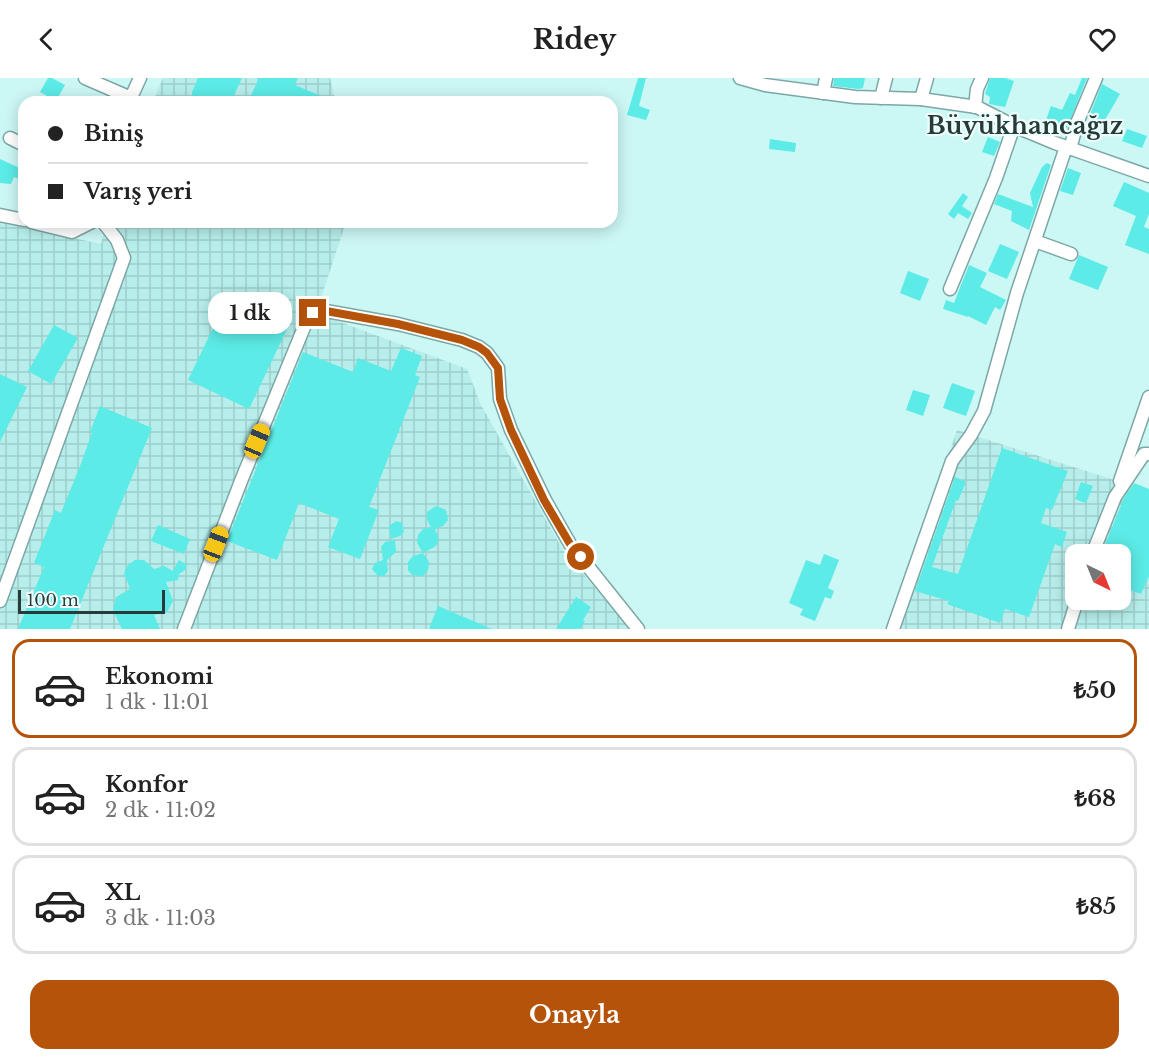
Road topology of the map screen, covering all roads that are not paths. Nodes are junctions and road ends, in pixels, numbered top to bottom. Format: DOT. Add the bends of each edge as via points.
graph roads {
  1 [pos="85,78"];
  2 [pos="140,78"];
  3 [pos="740,78"];
  4 [pos="826,78"];
  5 [pos="886,78"];
  6 [pos="927,78"];
  7 [pos="982,78"];
  8 [pos="1096,78"];
  9 [pos="766,82"];
  10 [pos="823,93"];
  11 [pos="122,96"];
  12 [pos="132,96"];
  13 [pos="881,98"];
  14 [pos="921,99"];
  15 [pos="975,107"];
  16 [pos="1014,126"];
  17 [pos="10,138"];
  18 [pos="18,142"];
  19 [pos="1068,148"];
  20 [pos="1148,174"];
  21 [pos="0,214"];
  22 [pos="18,218"];
  23 [pos="56,228"];
  24 [pos="80,228"];
  25 [pos="108,228"];
  26 [pos="1035,241"];
  27 [pos="1071,254"];
  28 [pos="950,290"];
  29 [pos="1149,397"];
  30 [pos="1149,454"];
  31 [pos="1115,497"];
  32 [pos="1096,544"];
  33 [pos="0,601"];
  34 [pos="1074,610"];
  35 [pos="184,629"];
  36 [pos="638,629"];
  37 [pos="893,629"];
  38 [pos="1068,629"];
  1 -- 11 [label="street"];
  2 -- 12 [label="street"];
  3 -- 9 [label="street"];
  4 -- 10 [label="street"];
  5 -- 13 [label="street"];
  6 -- 14 [label="street"];
  7 -- 15 [label="street"];
  8 -- 19 [label="street"];
  9 -- 10 [label="street"];
  10 -- 13 [label="street"];
  13 -- 14 [label="street"];
  14 -- 15 [label="street"];
  15 -- 16 [label="street"];
  16 -- 19 [label="street"];
  16 -- 28 [label="street"];
  17 -- 18 [label="street"];
  19 -- 20 [label="street"];
  19 -- 26 [label="street"];
  21 -- 22 [label="street"];
  23 -- 24 [label="street" via="72,232"];
  25 -- 33 [label="street" via="124,258"];
  26 -- 27 [label="street"];
  26 -- 37 [label="street" via="984,411 952,461"];
  29 -- 31 [label="street"];
  30 -- 31 [label="street" via="1144,454"];
  31 -- 32 [label="street"];
  34 -- 38 [label="street"];
  35 -- 36 [label="street" via="307,320 318,311 326,311 462,340 487,353 498,368 500,399 511,430 544,500 570,544"];
}
